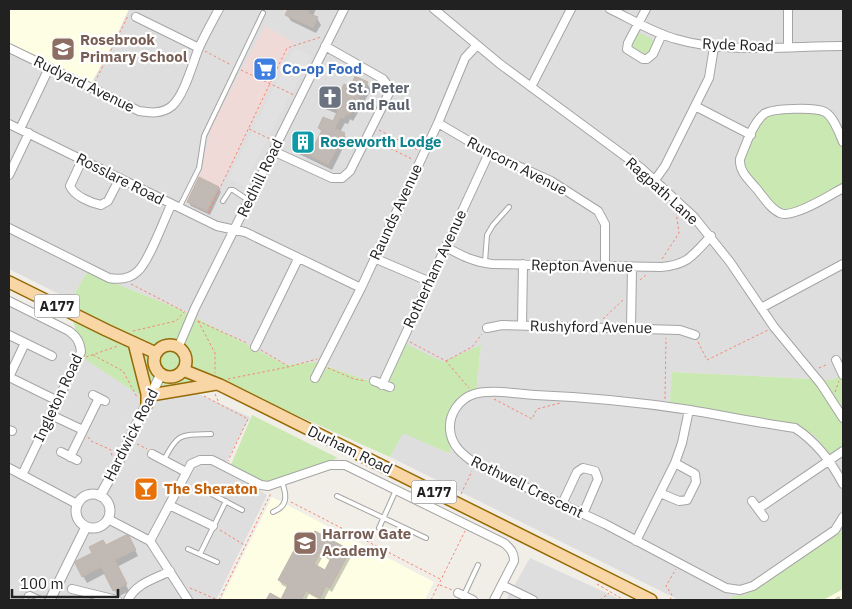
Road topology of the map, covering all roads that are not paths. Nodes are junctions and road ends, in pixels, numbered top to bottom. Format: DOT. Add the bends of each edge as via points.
graph roads {
  1 [pos="220,9"];
  2 [pos="344,9"];
  3 [pos="434,9"];
  4 [pos="571,9"];
  5 [pos="610,9"];
  6 [pos="646,9"];
  7 [pos="788,9"];
  8 [pos="263,13"];
  9 [pos="134,17"];
  10 [pos="638,23"];
  11 [pos="662,34"];
  12 [pos="477,45"];
  13 [pos="325,46"];
  14 [pos="788,46"];
  15 [pos="843,46"];
  16 [pos="714,47"];
  17 [pos="9,48"];
  18 [pos="199,48"];
  19 [pos="49,68"];
  20 [pos="531,87"];
  21 [pos="695,106"];
  22 [pos="438,123"];
  23 [pos="9,124"];
  24 [pos="20,129"];
  25 [pos="29,133"];
  26 [pos="751,134"];
  27 [pos="843,141"];
  28 [pos="273,151"];
  29 [pos="488,153"];
  30 [pos="82,160"];
  31 [pos="9,174"];
  32 [pos="120,178"];
  33 [pos="655,180"];
  34 [pos="843,188"];
  35 [pos="248,200"];
  36 [pos="223,201"];
  37 [pos="175,206"];
  38 [pos="509,207"];
  39 [pos="9,228"];
  40 [pos="234,230"];
  41 [pos="711,236"];
  42 [pos="446,247"];
  43 [pos="374,258"];
  44 [pos="298,259"];
  45 [pos="485,263"];
  46 [pos="524,264"];
  47 [pos="843,264"];
  48 [pos="605,266"];
  49 [pos="632,267"];
  50 [pos="428,281"];
  51 [pos="9,282"];
  52 [pos="361,288"];
  53 [pos="9,301"];
  54 [pos="761,308"];
  55 [pos="522,326"];
  56 [pos="487,328"];
  57 [pos="632,328"];
  58 [pos="9,335"];
  59 [pos="695,335"];
  60 [pos="25,343"];
  61 [pos="134,343"];
  62 [pos="255,347"];
  63 [pos="178,348"];
  64 [pos="156,353"];
  65 [pos="52,356"];
  66 [pos="836,360"];
  67 [pos="183,370"];
  68 [pos="842,370"];
  69 [pos="161,374"];
  70 [pos="315,378"];
  71 [pos="219,383"];
  72 [pos="382,384"];
  73 [pos="99,398"];
  74 [pos="58,401"];
  75 [pos="148,403"];
  76 [pos="689,410"];
  77 [pos="51,415"];
  78 [pos="843,418"];
  79 [pos="83,430"];
  80 [pos="211,434"];
  81 [pos="843,451"];
  82 [pos="61,452"];
  83 [pos="152,454"];
  84 [pos="164,460"];
  85 [pos="828,460"];
  86 [pos="675,462"];
  87 [pos="9,468"];
  88 [pos="186,472"];
  89 [pos="22,474"];
  90 [pos="278,483"];
  91 [pos="843,484"];
  92 [pos="396,490"];
  93 [pos="206,491"];
  94 [pos="660,493"];
  95 [pos="100,496"];
  96 [pos="337,496"];
  97 [pos="226,501"];
  98 [pos="752,501"];
  99 [pos="77,504"];
  100 [pos="562,504"];
  101 [pos="169,506"];
  102 [pos="758,509"];
  103 [pos="242,510"];
  104 [pos="273,512"];
  105 [pos="583,514"];
  106 [pos="764,517"];
  107 [pos="843,517"];
  108 [pos="385,518"];
  109 [pos="108,519"];
  110 [pos="213,526"];
  111 [pos="86,527"];
  112 [pos="379,528"];
  113 [pos="426,538"];
  114 [pos="150,541"];
  115 [pos="636,541"];
  116 [pos="188,549"];
  117 [pos="200,554"];
  118 [pos="217,562"];
  119 [pos="478,566"];
  120 [pos="170,571"];
  121 [pos="502,585"];
  122 [pos="72,589"];
  123 [pos="461,594"];
  124 [pos="646,599"];
  125 [pos="25,600"];
  126 [pos="43,600"];
  127 [pos="50,600"];
  128 [pos="118,600"];
  129 [pos="128,600"];
  130 [pos="188,600"];
  131 [pos="473,600"];
  132 [pos="494,600"];
  133 [pos="533,600"];
  1 -- 18 [label="street, Rudyard Avenue"];
  2 -- 13 [label="street, Redhill Road"];
  3 -- 12 [label="street, Ragpath Lane"];
  4 -- 20 [label="street"];
  5 -- 10 [label="street, Ryde Road"];
  6 -- 10 [label="street"];
  7 -- 14 [label="street"];
  8 -- 37 [label="lane" via="204,136 199,168"];
  9 -- 18 [label="street"];
  10 -- 11 [label="street, Ryde Road"];
  10 -- 11 [label="street" via="627,46 629,51 643,59 653,54"];
  11 -- 16 [label="street, Ryde Road"];
  12 -- 20 [label="street, Ragpath Lane"];
  12 -- 22 [label="street, Raunds Avenue" via="465,58"];
  13 -- 28 [label="street, Redhill Road"];
  13 -- 28 [label="street" via="384,79 388,86 389,93 368,138 350,171 342,178 332,178"];
  14 -- 15 [label="street, Ryde Road"];
  14 -- 16 [label="street, Ryde Road"];
  16 -- 21 [label="street" via="712,70"];
  17 -- 19 [label="street, Rudyard Avenue"];
  18 -- 19 [label="street, Rudyard Avenue" via="178,98 172,106 153,114 139,111"];
  19 -- 24 [label="street"];
  20 -- 33 [label="street, Ragpath Lane"];
  21 -- 26 [label="street"];
  21 -- 33 [label="street"];
  22 -- 29 [label="street, Runcorn Avenue"];
  22 -- 43 [label="street, Raunds Avenue"];
  23 -- 24 [label="street, Rosslare Road"];
  24 -- 25 [label="street, Rosslare Road"];
  25 -- 30 [label="street, Rosslare Road"];
  25 -- 31 [label="street"];
  26 -- 27 [label="street" via="767,112 814,110 829,116"];
  26 -- 34 [label="street" via="740,159 741,170 778,212 793,213"];
  28 -- 35 [label="street, Redhill Road"];
  29 -- 42 [label="street, Rotherham Avenue"];
  29 -- 48 [label="street, Runcorn Avenue" via="551,181 598,211 605,224"];
  30 -- 32 [label="street, Rosslare Road"];
  30 -- 32 [label="street" via="70,186 75,193 96,204 108,201"];
  32 -- 37 [label="street, Rosslare Road"];
  33 -- 41 [label="street, Ragpath Lane"];
  35 -- 36 [label="lane" via="230,190"];
  35 -- 40 [label="street, Redhill Road"];
  37 -- 39 [label="street" via="145,262 138,271 124,279 109,278"];
  37 -- 40 [label="street, Rosslare Road" via="220,228"];
  38 -- 45 [label="lane" via="486,236"];
  40 -- 44 [label="street, Rosslare Road" via="245,232"];
  40 -- 63 [label="street, Redhill Road" via="195,319"];
  41 -- 49 [label="street, Repton Avenue" via="676,266"];
  41 -- 54 [label="street, Ragpath Lane"];
  42 -- 45 [label="street, Repton Avenue" via="464,258"];
  42 -- 50 [label="street, Rotherham Avenue"];
  43 -- 50 [label="street"];
  43 -- 52 [label="street, Raunds Avenue"];
  44 -- 52 [label="street, Rosslare Road"];
  44 -- 62 [label="street"];
  45 -- 46 [label="street, Repton Avenue"];
  46 -- 48 [label="street, Repton Avenue"];
  46 -- 55 [label="street"];
  47 -- 54 [label="street"];
  48 -- 49 [label="street, Repton Avenue"];
  49 -- 57 [label="street"];
  50 -- 72 [label="street, Rotherham Avenue"];
  51 -- 61 [label="main road, A177"];
  52 -- 70 [label="street, Raunds Avenue"];
  53 -- 74 [label="street, Ingleton Road" via="69,331 80,343 78,360"];
  54 -- 78 [label="street, Ragpath Lane"];
  55 -- 56 [label="street, Rushyford Avenue"];
  55 -- 57 [label="street, Rushyford Avenue"];
  57 -- 59 [label="street, Rushyford Avenue" via="680,330"];
  58 -- 60 [label="street"];
  60 -- 65 [label="street"];
  60 -- 74 [label="street" via="9,377"];
  61 -- 64 [label="main road, A177"];
  61 -- 75 [label="main road"];
  63 -- 64 [label="main road" via="164,346"];
  63 -- 67 [label="main road" via="185,359"];
  64 -- 69 [label="main road" via="155,367"];
  66 -- 68 [label="street"];
  67 -- 69 [label="main road" via="171,377"];
  67 -- 71 [label="main road, Durham Road / A177"];
  69 -- 75 [label="street, Hardwick Road"];
  71 -- 75 [label="main road"];
  71 -- 124 [label="main road, Durham Road / A177"];
  73 -- 79 [label="street"];
  74 -- 77 [label="street, Ingleton Road"];
  75 -- 95 [label="street, Hardwick Road"];
  76 -- 85 [label="street" via="795,428"];
  76 -- 86 [label="street"];
  76 -- 100 [label="street, Rothwell Crescent" via="583,397 491,392 463,400 450,418 450,431 455,446 464,456"];
  77 -- 79 [label="street"];
  77 -- 89 [label="street, Ingleton Road"];
  79 -- 82 [label="street" via="74,458"];
  80 -- 84 [label="lane" via="182,435 172,444"];
  81 -- 85 [label="street"];
  83 -- 84 [label="street"];
  84 -- 88 [label="street"];
  85 -- 91 [label="street"];
  85 -- 102 [label="street"];
  86 -- 94 [label="street"];
  86 -- 94 [label="street" via="695,474 696,482 687,500 679,501"];
  87 -- 89 [label="street"];
  88 -- 90 [label="street" via="191,464 212,460 261,485"];
  88 -- 101 [label="street"];
  89 -- 99 [label="street"];
  90 -- 92 [label="street" via="338,464"];
  90 -- 104 [label="lane" via="286,494 285,504"];
  92 -- 108 [label="lane"];
  92 -- 121 [label="street" via="511,549 514,562"];
  93 -- 97 [label="lane"];
  94 -- 115 [label="street"];
  95 -- 99 [label="street, Hardwick Road" via="88,495"];
  95 -- 109 [label="street, Hardwick Road" via="109,504"];
  96 -- 108 [label="lane"];
  97 -- 103 [label="lane"];
  97 -- 110 [label="lane"];
  98 -- 102 [label="street"];
  99 -- 111 [label="street" via="77,518"];
  100 -- 105 [label="street, Rothwell Crescent"];
  100 -- 105 [label="street" via="577,472 583,468 595,472 598,479"];
  101 -- 110 [label="street"];
  101 -- 114 [label="street"];
  102 -- 106 [label="street"];
  105 -- 115 [label="street, Rothwell Crescent"];
  107 -- 115 [label="street, Rothwell Crescent" via="835,530 753,586 740,590 726,588"];
  108 -- 112 [label="lane"];
  108 -- 113 [label="lane"];
  109 -- 111 [label="street" via="99,527"];
  109 -- 114 [label="street"];
  110 -- 117 [label="lane"];
  111 -- 127 [label="street"];
  114 -- 120 [label="street"];
  116 -- 117 [label="lane"];
  117 -- 118 [label="lane"];
  119 -- 123 [label="lane"];
  120 -- 129 [label="street" via="139,586"];
  120 -- 130 [label="street"];
  121 -- 132 [label="street"];
  121 -- 133 [label="street"];
  122 -- 128 [label="street"];
  123 -- 131 [label="street"];
  125 -- 126 [label="lane" via="30,594"];
}
